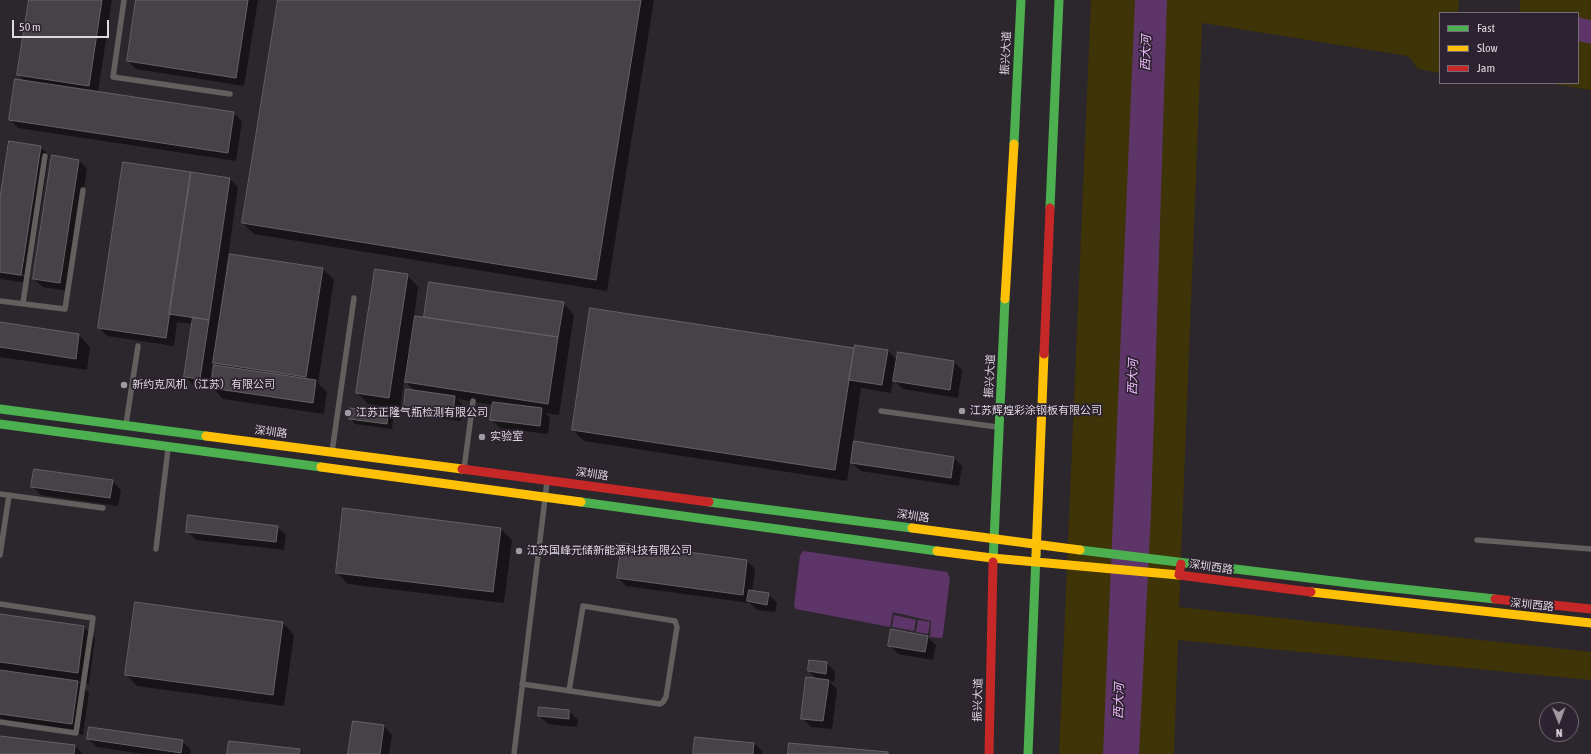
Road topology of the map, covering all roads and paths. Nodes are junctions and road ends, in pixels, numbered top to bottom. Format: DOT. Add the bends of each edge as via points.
graph roads {
  1 [pos="124,0"];
  2 [pos="1021,0"];
  3 [pos="1060,0"];
  4 [pos="230,94"];
  5 [pos="45,156"];
  6 [pos="83,190"];
  7 [pos="354,298"];
  8 [pos="0,301"];
  9 [pos="23,304"];
  10 [pos="138,346"];
  11 [pos="473,401"];
  12 [pos="0,409"];
  13 [pos="881,411"];
  14 [pos="0,424"];
  15 [pos="125,426"];
  16 [pos="999,428"];
  17 [pos="170,432"];
  18 [pos="169,446"];
  19 [pos="332,452"];
  20 [pos="464,469"];
  21 [pos="547,480"];
  22 [pos="0,494"];
  23 [pos="9,495"];
  24 [pos="545,497"];
  25 [pos="103,508"];
  26 [pos="993,539"];
  27 [pos="1477,540"];
  28 [pos="1038,544"];
  29 [pos="1591,549"];
  30 [pos="156,550"];
  31 [pos="0,555"];
  32 [pos="992,558"];
  33 [pos="1177,561"];
  34 [pos="1036,562"];
  35 [pos="1176,574"];
  36 [pos="0,604"];
  37 [pos="1591,609"];
  38 [pos="1591,623"];
  39 [pos="522,684"];
  40 [pos="570,691"];
  41 [pos="0,722"];
  42 [pos="514,754"];
  43 [pos="989,754"];
  44 [pos="1028,754"];
  1 -- 4 [label="lane" via="113,76"];
  2 -- 16 [label="street, 振兴大道"];
  3 -- 28 [label="street"];
  5 -- 9 [label="lane"];
  6 -- 9 [label="lane" via="65,308"];
  7 -- 19 [label="lane"];
  8 -- 9 [label="lane"];
  10 -- 15 [label="lane"];
  11 -- 20 [label="lane"];
  12 -- 15 [label="street, 深圳路"];
  13 -- 16 [label="lane"];
  14 -- 18 [label="street"];
  15 -- 17 [label="street, 深圳路"];
  16 -- 26 [label="street, 振兴大道"];
  17 -- 18 [label="lane"];
  17 -- 19 [label="street, 深圳路"];
  18 -- 24 [label="street"];
  18 -- 30 [label="lane"];
  19 -- 20 [label="street, 深圳路"];
  20 -- 21 [label="street, 深圳路"];
  21 -- 24 [label="lane"];
  21 -- 26 [label="street, 深圳路"];
  22 -- 23 [label="lane"];
  23 -- 25 [label="lane"];
  23 -- 31 [label="lane"];
  24 -- 32 [label="street"];
  24 -- 39 [label="lane"];
  26 -- 28 [label="street, 深圳路"];
  26 -- 32 [label="street, 振兴大道"];
  27 -- 29 [label="lane"];
  28 -- 33 [label="street, 深圳路"];
  28 -- 34 [label="street"];
  32 -- 34 [label="street"];
  32 -- 43 [label="street, 振兴大道"];
  33 -- 35 [label="street, 深圳西路"];
  33 -- 37 [label="street, 深圳西路" via="1366,585"];
  34 -- 35 [label="street"];
  34 -- 44 [label="street"];
  35 -- 38 [label="street, 深圳西路"];
  36 -- 41 [label="lane" via="93,618 76,733"];
  39 -- 40 [label="lane"];
  39 -- 42 [label="lane"];
  40 -- 40 [label="lane" via="660,704 663,702 666,697 677,627 674,621 583,606"];
}
